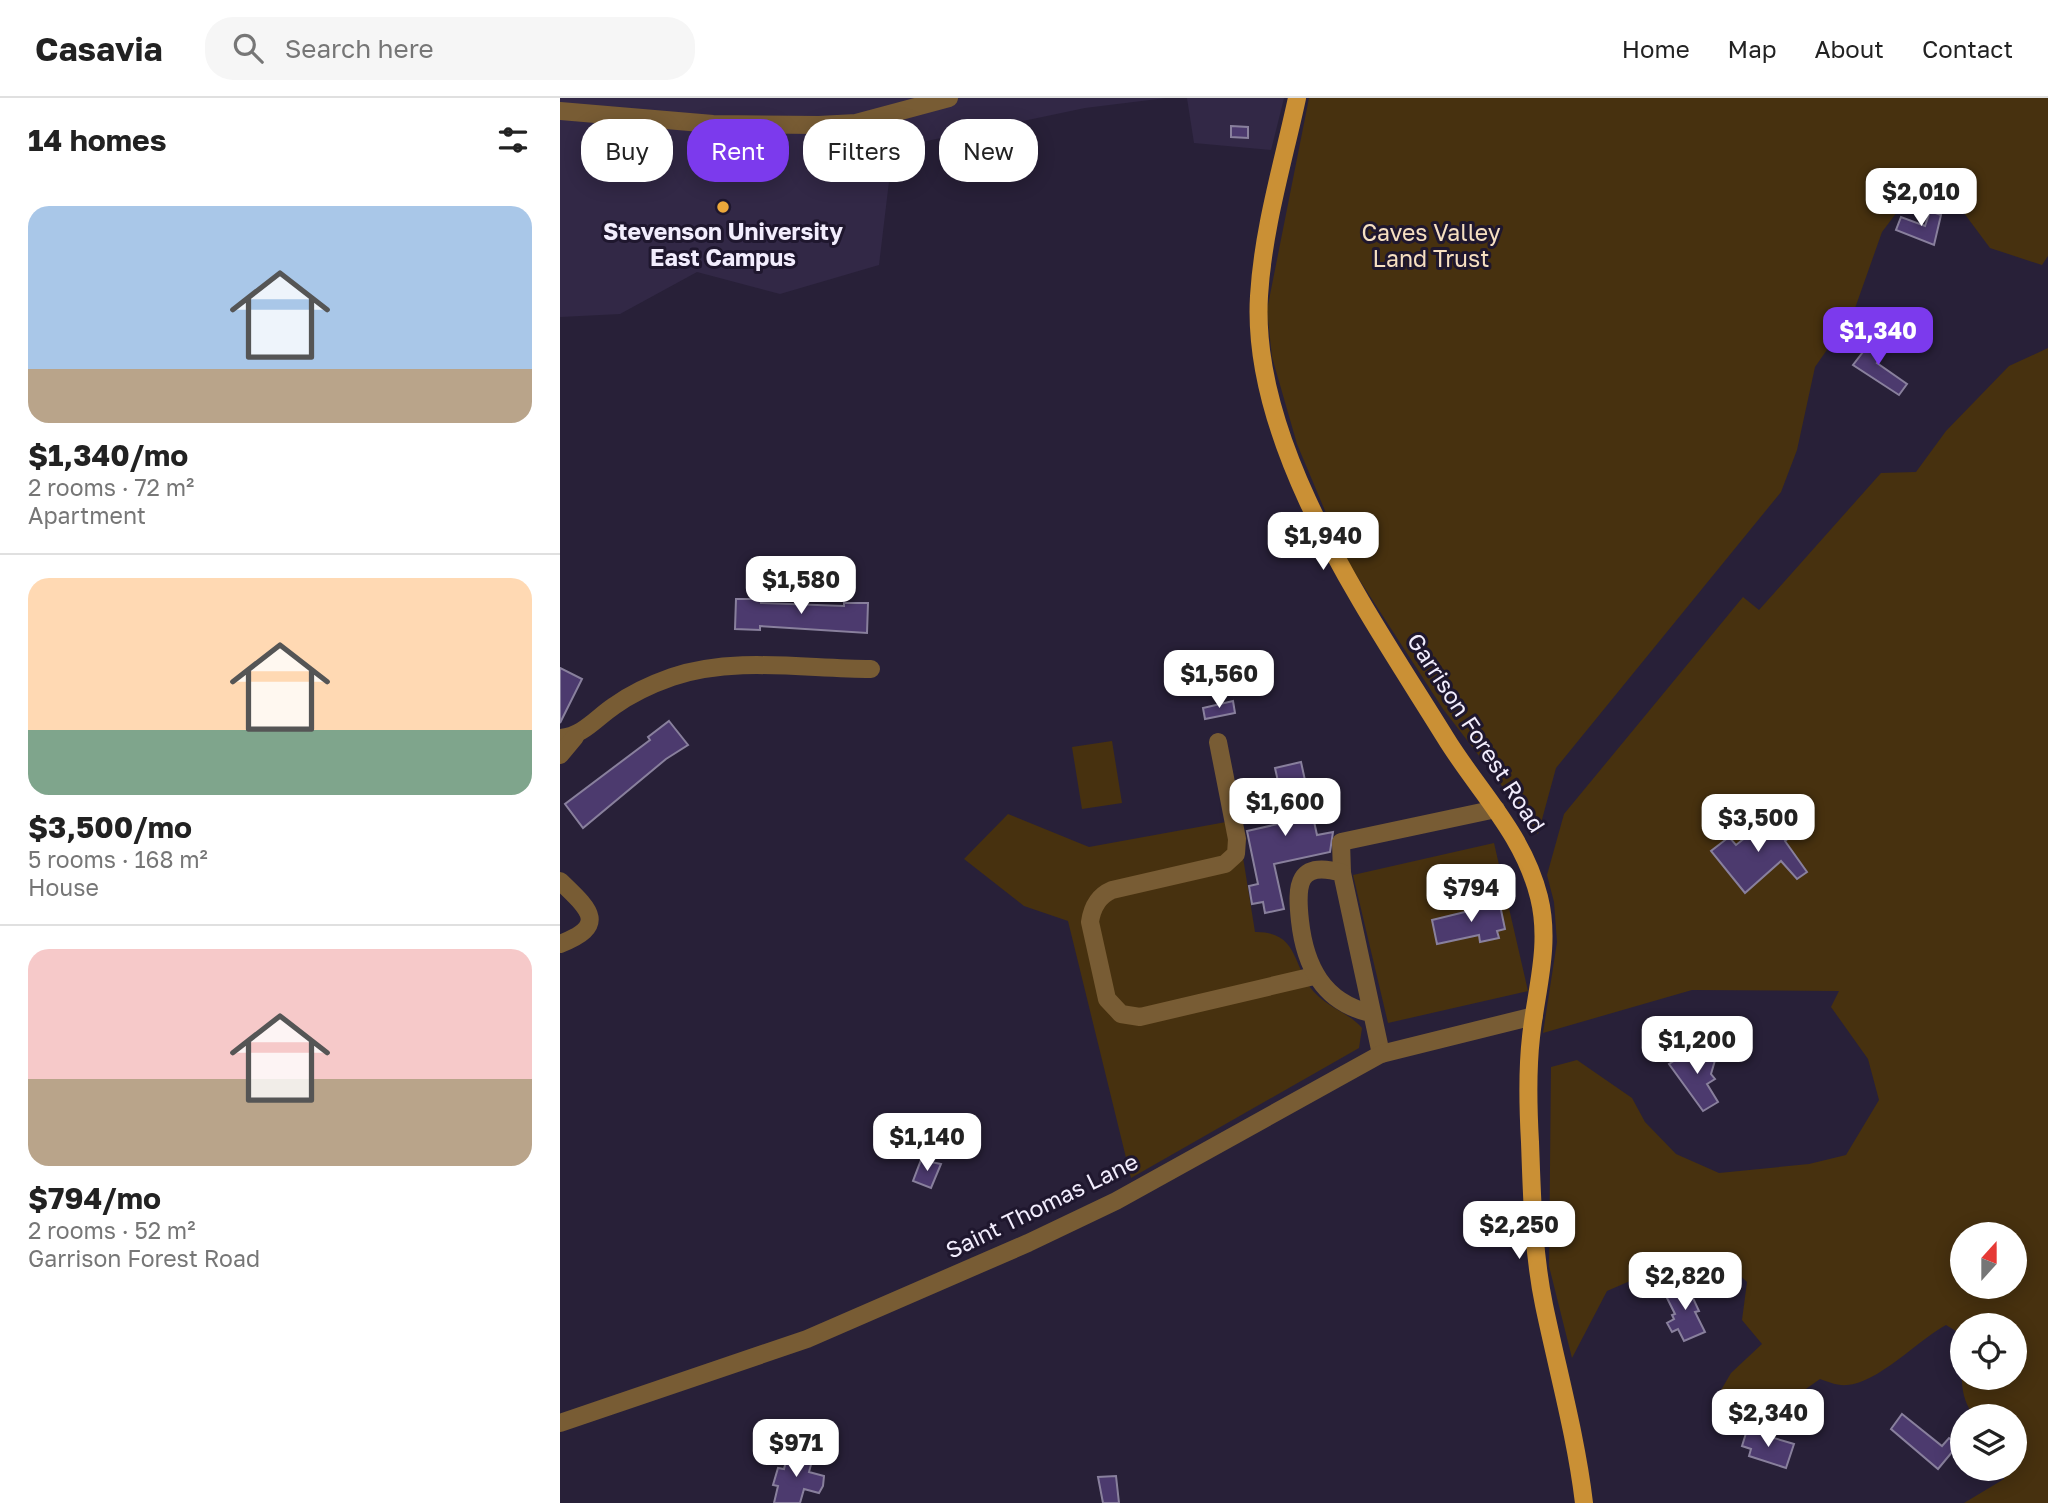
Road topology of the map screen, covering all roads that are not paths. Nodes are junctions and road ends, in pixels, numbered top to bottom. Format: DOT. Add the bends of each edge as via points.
graph roads {
  1 [pos="949,98"];
  2 [pos="1297,98"];
  3 [pos="560,111"];
  4 [pos="871,669"];
  5 [pos="567,737"];
  6 [pos="1218,742"];
  7 [pos="560,755"];
  8 [pos="1496,808"];
  9 [pos="1342,873"];
  10 [pos="560,881"];
  11 [pos="560,944"];
  12 [pos="1314,976"];
  13 [pos="1370,1013"];
  14 [pos="1534,1016"];
  15 [pos="1381,1054"];
  16 [pos="560,1423"];
  17 [pos="1584,1503"];
  1 -- 3 [label="street" via="856,123 819,125 713,124"];
  2 -- 8 [label="main road, Garrison Forest Road" via="1259,296 1259,330 1269,390 1292,462 1336,557 1448,741"];
  4 -- 5 [label="street" via="700,669 641,690"];
  5 -- 7 [label="street"];
  6 -- 12 [label="street" via="1236,854 1225,864 1112,890 1101,897 1090,922 1107,999 1121,1014 1140,1017"];
  8 -- 9 [label="street" via="1341,842"];
  8 -- 14 [label="main road, Garrison Forest Road" via="1522,847 1540,899 1543,957"];
  9 -- 12 [label="street" via="1318,869 1307,873 1297,891 1303,950"];
  9 -- 13 [label="street"];
  10 -- 11 [label="street" via="589,912 590,924 584,934"];
  12 -- 13 [label="street" via="1351,1008"];
  13 -- 15 [label="street"];
  14 -- 15 [label="street, Saint Thomas Lane"];
  14 -- 17 [label="main road, Garrison Forest Road" via="1529,1075 1537,1252"];
  15 -- 16 [label="street, Saint Thomas Lane" via="1116,1201 1039,1238 807,1339"];
}
